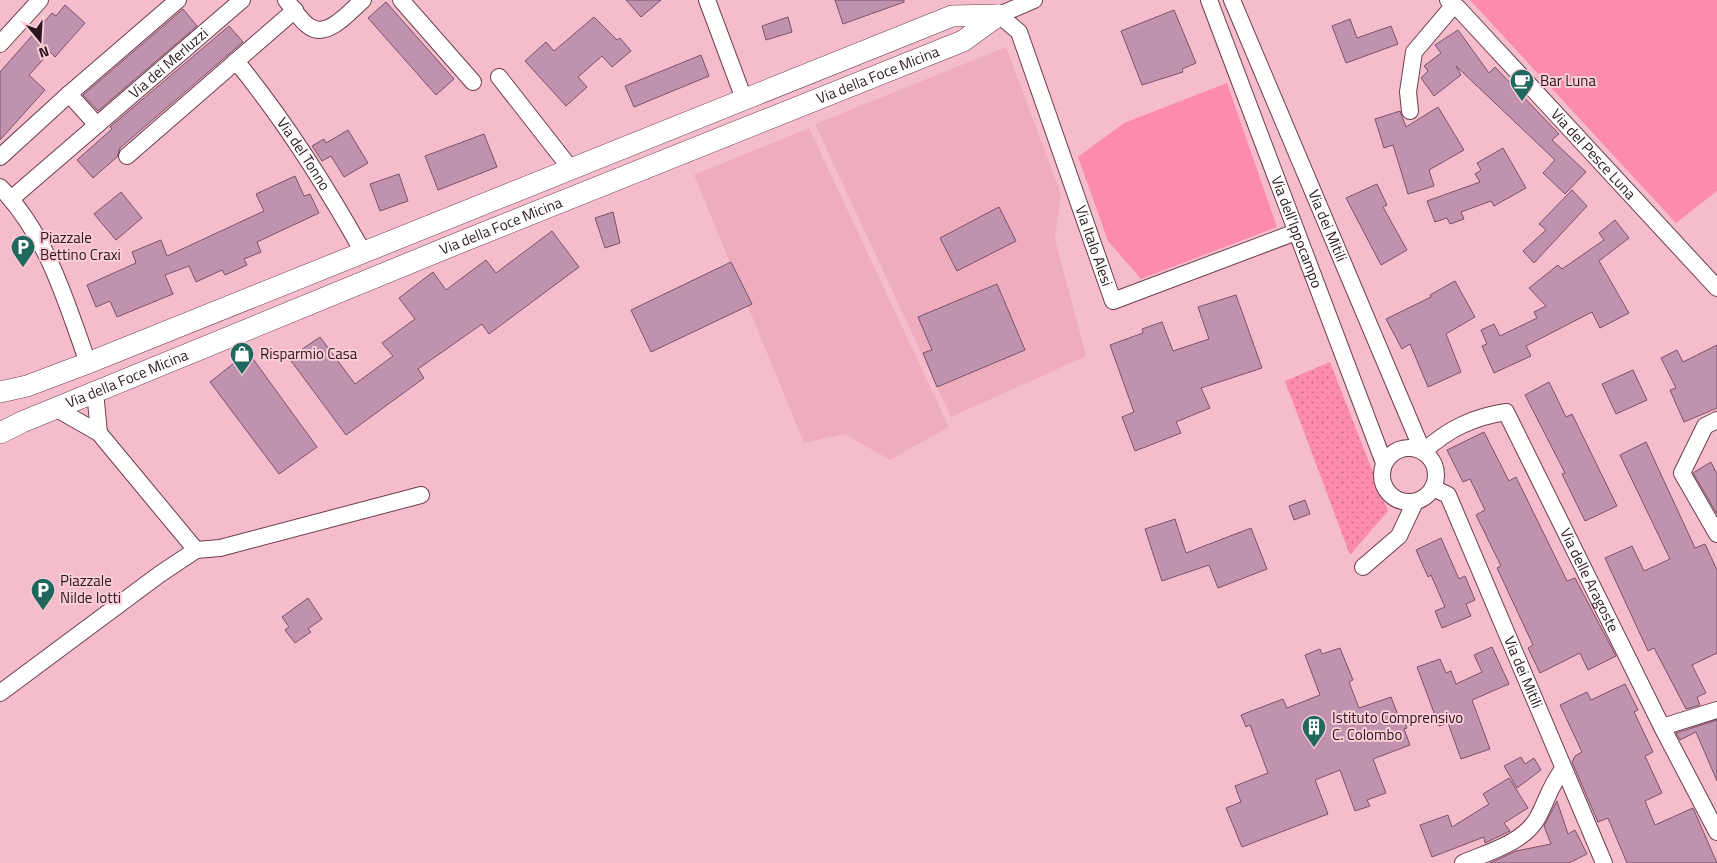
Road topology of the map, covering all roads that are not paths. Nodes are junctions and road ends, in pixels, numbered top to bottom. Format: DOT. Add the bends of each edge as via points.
graph roads {
  1 [pos="40,0"];
  2 [pos="178,0"];
  3 [pos="240,0"];
  4 [pos="364,0"];
  5 [pos="401,0"];
  6 [pos="707,0"];
  7 [pos="977,0"];
  8 [pos="1034,0"];
  9 [pos="1209,0"];
  10 [pos="1232,0"];
  11 [pos="1451,2"];
  12 [pos="291,5"];
  13 [pos="999,7"];
  14 [pos="0,44"];
  15 [pos="236,61"];
  16 [pos="499,77"];
  17 [pos="473,82"];
  18 [pos="69,94"];
  19 [pos="744,99"];
  20 [pos="1410,112"];
  21 [pos="97,125"];
  22 [pos="127,156"];
  23 [pos="0,157"];
  24 [pos="571,169"];
  25 [pos="6,193"];
  26 [pos="450,216"];
  27 [pos="1296,232"];
  28 [pos="461,242"];
  29 [pos="363,252"];
  30 [pos="1716,284"];
  31 [pos="88,363"];
  32 [pos="0,392"];
  33 [pos="95,392"];
  34 [pos="55,408"];
  35 [pos="1717,420"];
  36 [pos="0,433"];
  37 [pos="99,433"];
  38 [pos="1423,452"];
  39 [pos="1384,463"];
  40 [pos="1433,488"];
  41 [pos="421,495"];
  42 [pos="1415,502"];
  43 [pos="1717,534"];
  44 [pos="196,550"];
  45 [pos="1363,567"];
  46 [pos="0,693"];
  47 [pos="1717,710"];
  48 [pos="1662,727"];
  49 [pos="1563,769"];
  50 [pos="1717,832"];
  51 [pos="1463,863"];
  52 [pos="1604,863"];
  1 -- 14 [label="street"];
  2 -- 18 [label="street"];
  3 -- 21 [label="street, Via dei Merluzzi"];
  4 -- 12 [label="street" via="329,28 319,30 310,28"];
  5 -- 17 [label="street"];
  6 -- 19 [label="street"];
  7 -- 13 [label="street"];
  8 -- 13 [label="street, Via della Foce Micina"];
  9 -- 27 [label="street, Via dell'Ippocampo"];
  10 -- 38 [label="street, Via dei Mitili"];
  11 -- 20 [label="street" via="1414,52 1408,92"];
  11 -- 30 [label="street, Via del Pesce Luna"];
  12 -- 15 [label="street"];
  13 -- 19 [label="street, Via della Foce Micina" via="952,16"];
  13 -- 27 [label="street, Via Italo Alesi" via="1020,32 1113,301"];
  13 -- 28 [label="street, Via della Foce Micina" via="963,42"];
  15 -- 22 [label="street"];
  15 -- 29 [label="street, Via del Tonno" via="304,153"];
  16 -- 24 [label="street"];
  18 -- 21 [label="street"];
  18 -- 23 [label="street"];
  19 -- 24 [label="street, Via della Foce Micina"];
  21 -- 25 [label="street, Via dei Merluzzi"];
  24 -- 26 [label="street, Via della Foce Micina"];
  25 -- 31 [label="street" via="30,222 44,248"];
  26 -- 28 [label="street"];
  26 -- 29 [label="street, Via della Foce Micina"];
  27 -- 39 [label="street, Via dell'Ippocampo"];
  28 -- 33 [label="street, Via della Foce Micina"];
  29 -- 31 [label="street, Via della Foce Micina"];
  31 -- 32 [label="street, Via della Foce Micina" via="27,386"];
  33 -- 34 [label="street, Via della Foce Micina"];
  33 -- 37 [label="street"];
  34 -- 36 [label="street, Via della Foce Micina"];
  34 -- 37 [label="street"];
  35 -- 43 [label="street" via="1705,426 1682,472"];
  37 -- 44 [label="street"];
  38 -- 39 [label="street" via="1401,449"];
  38 -- 40 [label="street" via="1434,464 1436,481"];
  38 -- 48 [label="street, Via delle Aragoste" via="1456,427 1482,416 1506,412"];
  39 -- 42 [label="street" via="1382,478 1388,492 1400,501"];
  40 -- 42 [label="street"];
  40 -- 49 [label="street, Via dei Mitili" via="1448,495"];
  41 -- 44 [label="street" via="220,548"];
  42 -- 45 [label="street" via="1399,536"];
  44 -- 46 [label="street"];
  47 -- 48 [label="street"];
  48 -- 50 [label="street, Via delle Aragoste"];
  49 -- 51 [label="street" via="1550,786 1538,819 1515,840"];
  49 -- 52 [label="street, Via dei Mitili"];
}
